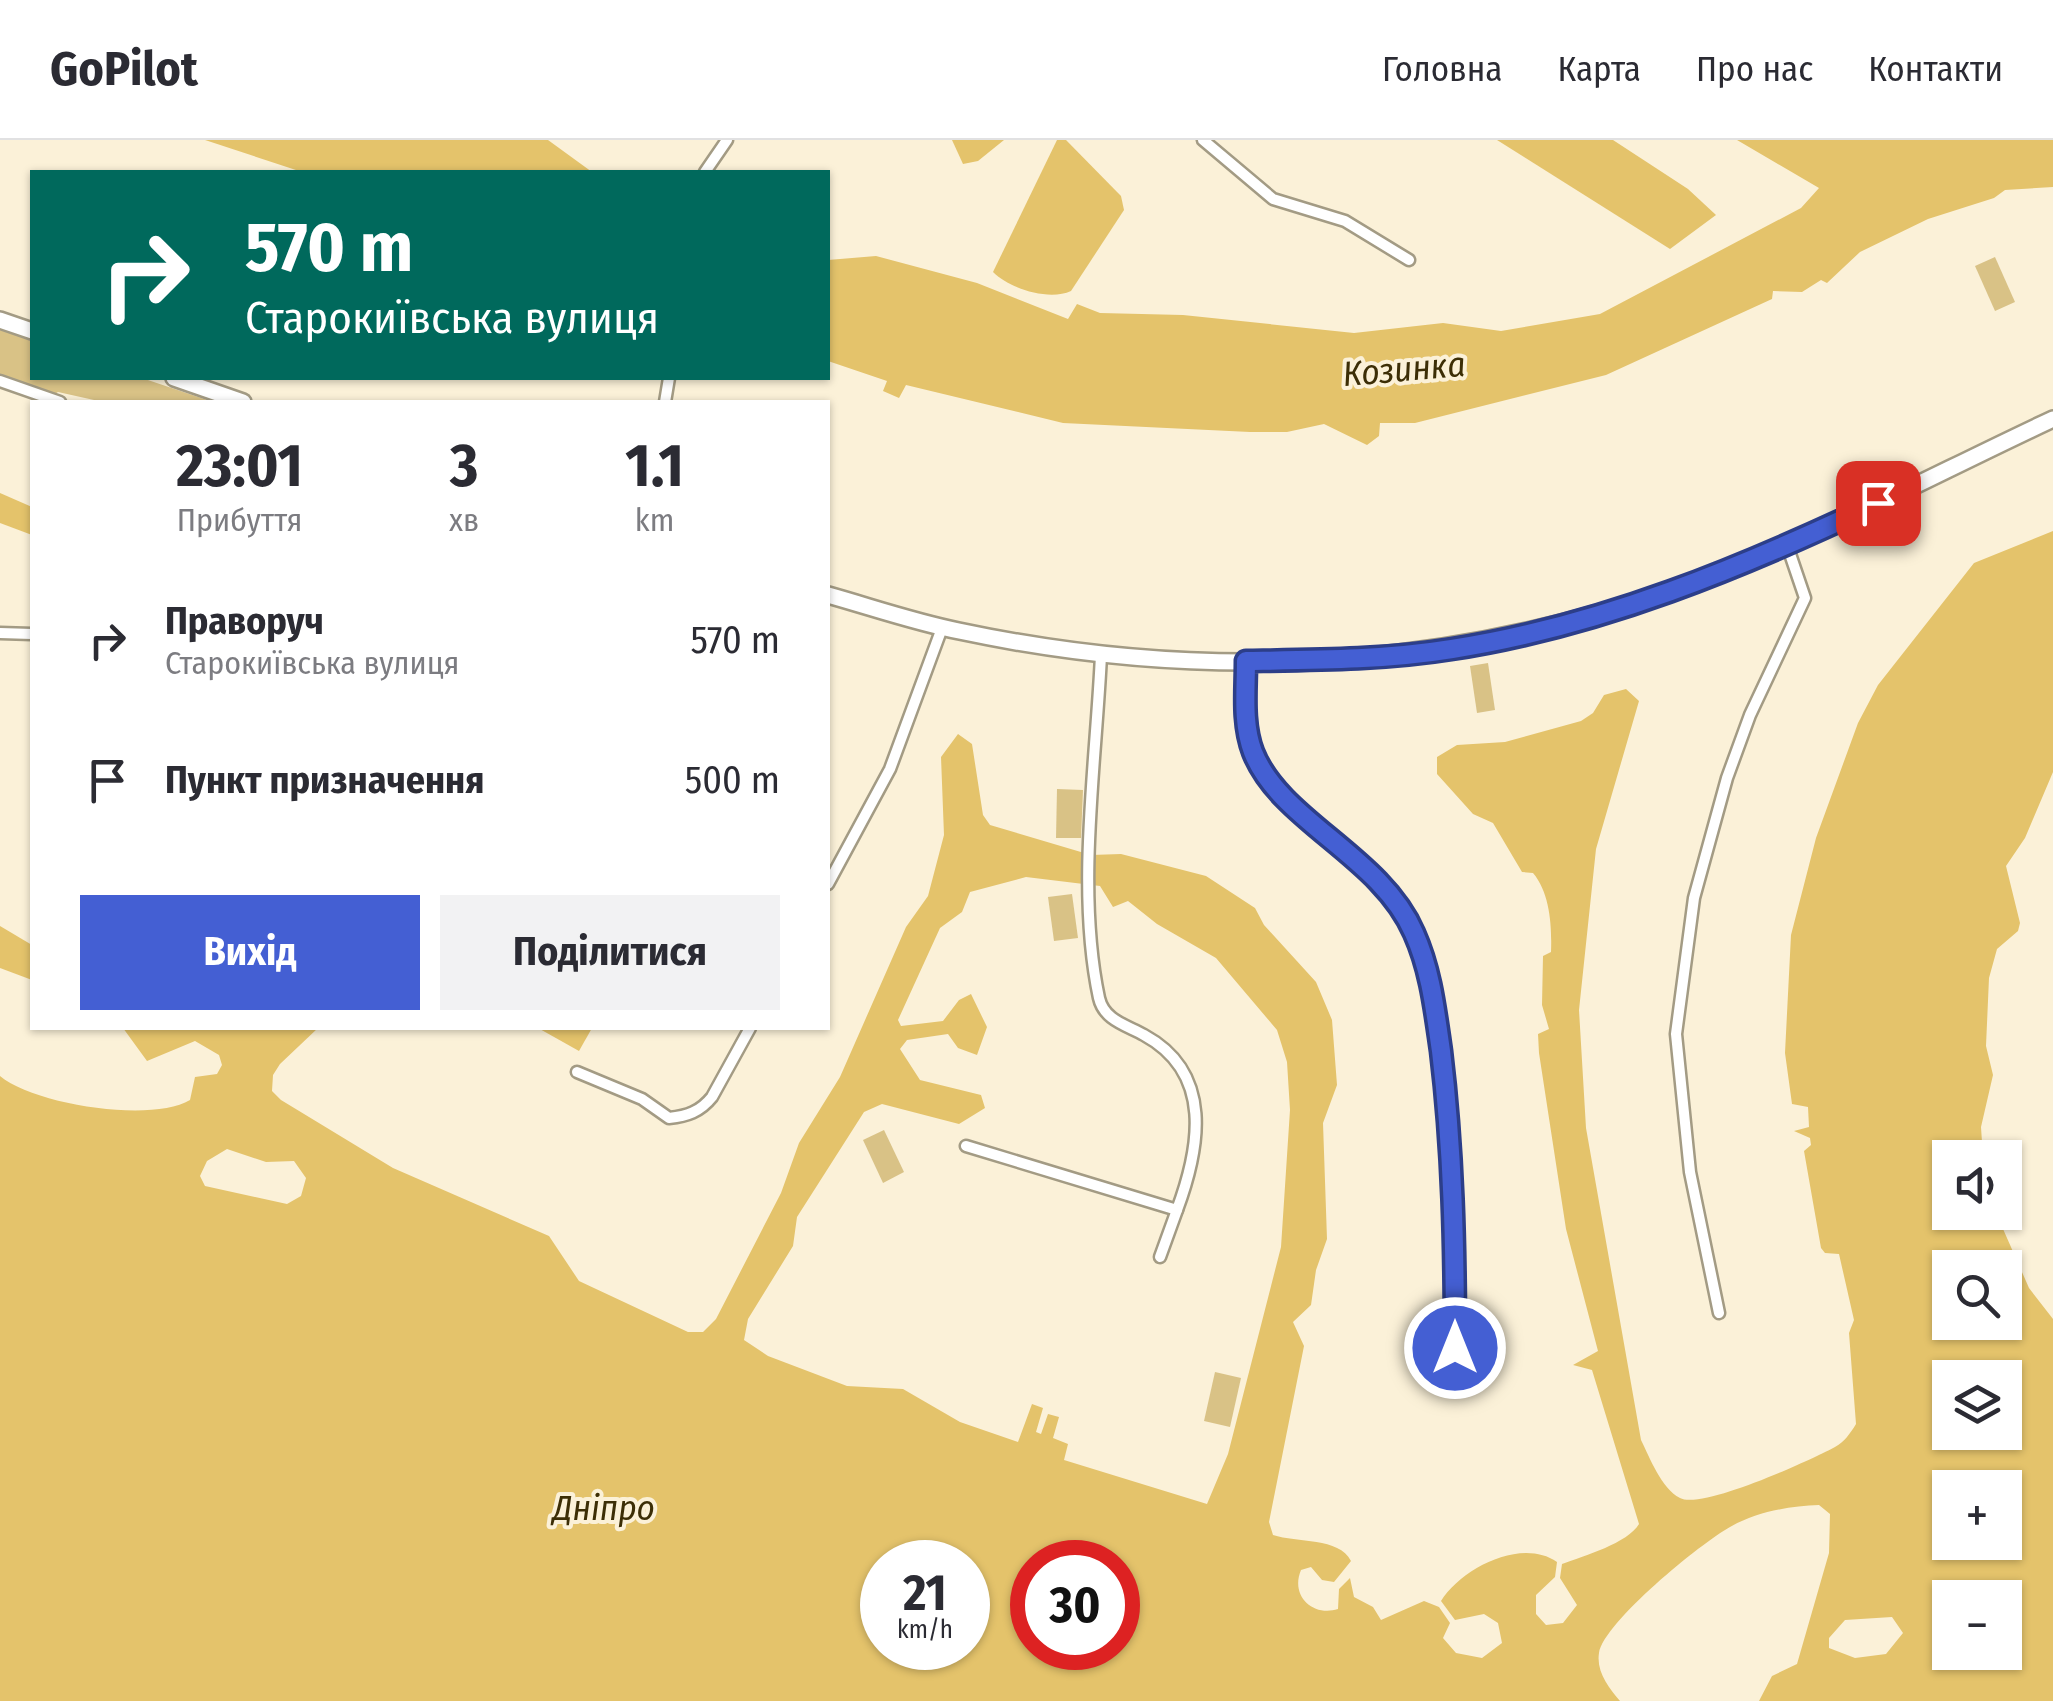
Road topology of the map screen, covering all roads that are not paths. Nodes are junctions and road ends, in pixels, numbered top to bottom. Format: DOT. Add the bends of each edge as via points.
graph roads {
  1 [pos="728,140"];
  2 [pos="1204,140"];
  3 [pos="706,170"];
  4 [pos="1409,260"];
  5 [pos="0,320"];
  6 [pos="30,330"];
  7 [pos="179,380"];
  8 [pos="0,381"];
  9 [pos="54,400"];
  10 [pos="232,400"];
  11 [pos="2053,419"];
  12 [pos="1788,544"];
  13 [pos="830,596"];
  14 [pos="942,628"];
  15 [pos="0,633"];
  16 [pos="30,634"];
  17 [pos="1101,655"];
  18 [pos="1246,661"];
  19 [pos="830,880"];
  20 [pos="749,1030"];
  21 [pos="577,1072"];
  22 [pos="966,1146"];
  23 [pos="1177,1210"];
  24 [pos="1160,1257"];
  25 [pos="1718,1314"];
  26 [pos="1455,1348"];
  1 -- 3 [label="street"];
  2 -- 4 [label="street" via="1272,199 1345,221"];
  5 -- 6 [label="street"];
  7 -- 10 [label="street"];
  8 -- 9 [label="street"];
  11 -- 12 [label="street"];
  12 -- 18 [label="street" via="1662,594 1513,636 1396,656"];
  12 -- 25 [label="street" via="1806,598 1727,778 1694,898 1676,1034 1690,1172"];
  13 -- 14 [label="street"];
  14 -- 17 [label="street"];
  14 -- 19 [label="street" via="890,769"];
  15 -- 16 [label="street"];
  17 -- 18 [label="street"];
  17 -- 23 [label="street" via="1088,902 1103,1008 1161,1047 1194,1099 1197,1151"];
  18 -- 26 [label="street" via="1247,724 1262,769 1386,887 1426,962 1453,1161"];
  20 -- 21 [label="street" via="712,1097 682,1116 669,1118"];
  22 -- 23 [label="street"];
  23 -- 24 [label="street"];
}
